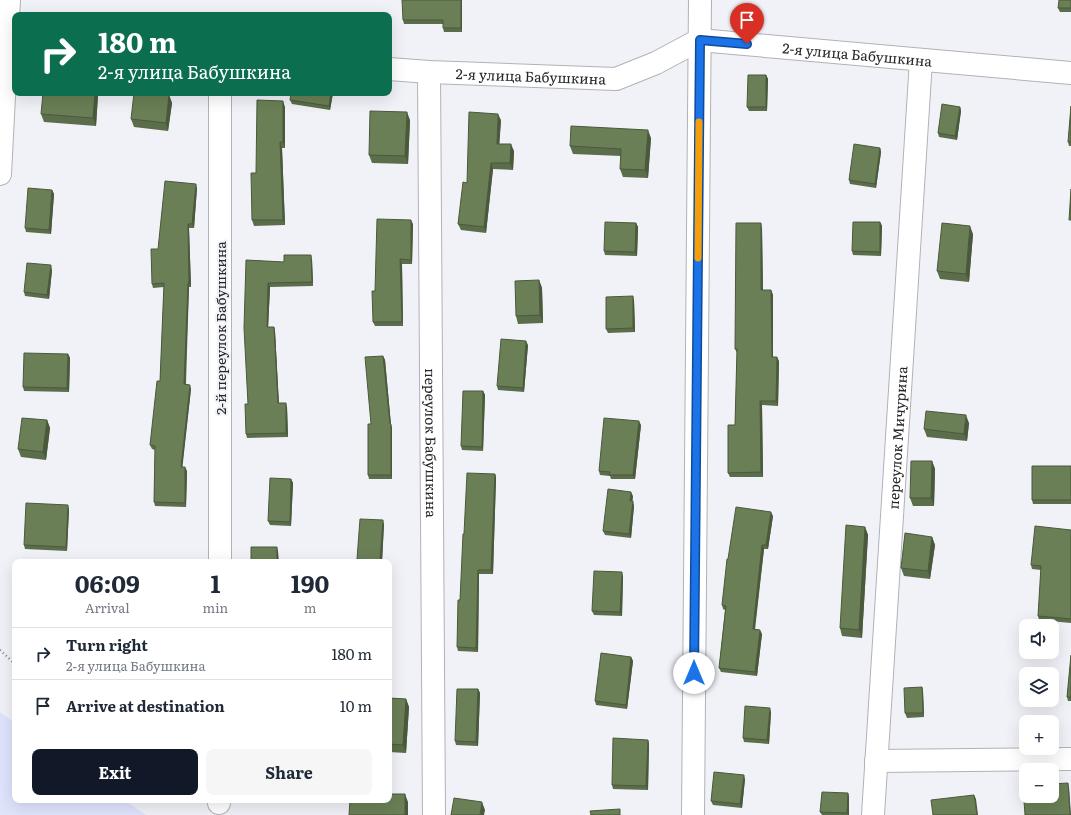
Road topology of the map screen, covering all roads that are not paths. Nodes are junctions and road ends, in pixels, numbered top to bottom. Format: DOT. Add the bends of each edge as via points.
graph roads {
  1 [pos="9,0"];
  2 [pos="700,0"];
  3 [pos="700,40"];
  4 [pos="11,42"];
  5 [pos="921,60"];
  6 [pos="392,69"];
  7 [pos="429,72"];
  8 [pos="1071,72"];
  9 [pos="220,96"];
  10 [pos="0,174"];
  11 [pos="220,559"];
  12 [pos="1071,759"];
  13 [pos="876,761"];
  14 [pos="434,815"];
  15 [pos="693,815"];
  16 [pos="873,815"];
  1 -- 4 [label="street"];
  2 -- 3 [label="street"];
  3 -- 5 [label="street, 2-я улица Бабушкина"];
  3 -- 7 [label="street, 2-я улица Бабушкина" via="656,63 616,79"];
  3 -- 15 [label="street"];
  4 -- 10 [label="street"];
  5 -- 8 [label="street, 2-я улица Бабушкина"];
  5 -- 13 [label="street, переулок Мичурина"];
  6 -- 7 [label="street, 2-я улица Бабушкина"];
  7 -- 14 [label="street, переулок Бабушкина"];
  9 -- 11 [label="street, 2-й переулок Бабушкина"];
  12 -- 13 [label="street"];
  13 -- 16 [label="street, переулок Мичурина"];
}
